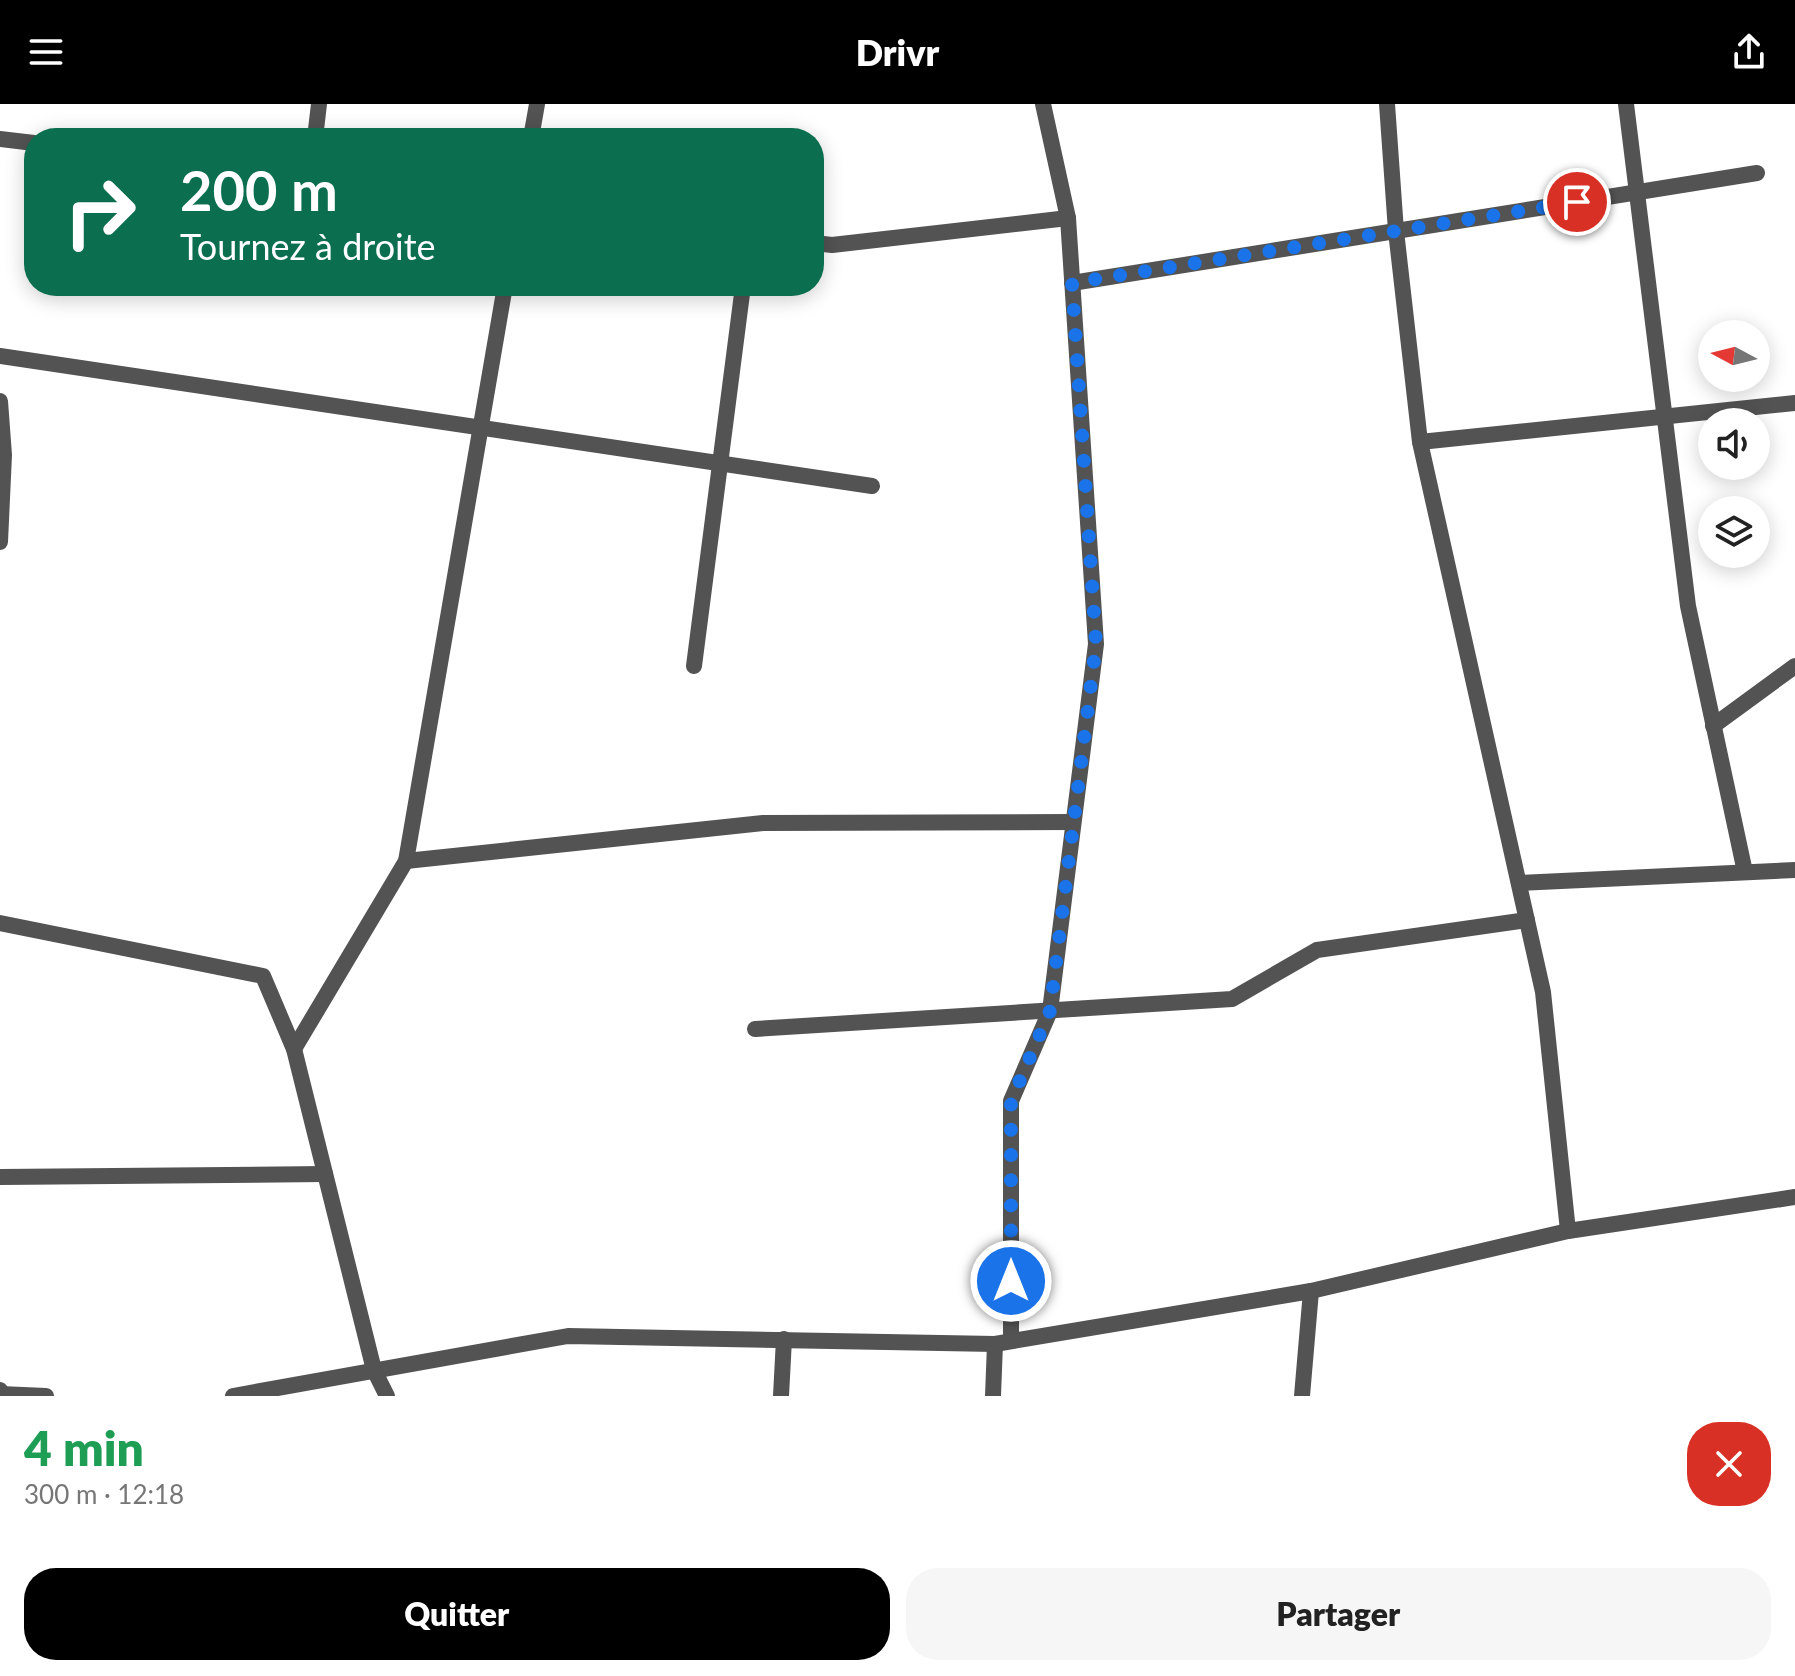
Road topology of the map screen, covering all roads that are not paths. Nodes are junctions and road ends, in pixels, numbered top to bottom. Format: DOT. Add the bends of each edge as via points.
graph roads {
  1 [pos="319,104"];
  2 [pos="537,104"];
  3 [pos="1043,104"];
  4 [pos="1387,104"];
  5 [pos="1626,104"];
  6 [pos="316,128"];
  7 [pos="533,128"];
  8 [pos="0,139"];
  9 [pos="24,142"];
  10 [pos="1757,173"];
  11 [pos="1637,193"];
  12 [pos="1068,218"];
  13 [pos="1396,231"];
  14 [pos="824,244"];
  15 [pos="1072,283"];
  16 [pos="503,296"];
  17 [pos="742,296"];
  18 [pos="0,356"];
  19 [pos="0,401"];
  20 [pos="1795,403"];
  21 [pos="1665,417"];
  22 [pos="481,428"];
  23 [pos="1420,442"];
  24 [pos="2,455"];
  25 [pos="720,463"];
  26 [pos="872,486"];
  27 [pos="0,542"];
  28 [pos="694,666"];
  29 [pos="1795,666"];
  30 [pos="1713,726"];
  31 [pos="1073,822"];
  32 [pos="406,861"];
  33 [pos="1795,870"];
  34 [pos="1745,872"];
  35 [pos="1519,883"];
  36 [pos="1527,920"];
  37 [pos="0,923"];
  38 [pos="1050,1011"];
  39 [pos="755,1029"];
  40 [pos="294,1049"];
  41 [pos="325,1174"];
  42 [pos="0,1177"];
  43 [pos="1795,1197"];
  44 [pos="1568,1231"];
  45 [pos="1311,1291"];
  46 [pos="784,1339"];
  47 [pos="1003,1342"];
  48 [pos="374,1370"];
  49 [pos="0,1394"];
  50 [pos="46,1396"];
  51 [pos="233,1396"];
  52 [pos="387,1396"];
  53 [pos="781,1396"];
  54 [pos="993,1396"];
  55 [pos="1302,1396"];
  1 -- 6 [label="street"];
  2 -- 7 [label="street"];
  3 -- 12 [label="street"];
  4 -- 13 [label="street"];
  5 -- 11 [label="street"];
  8 -- 9 [label="street"];
  10 -- 11 [label="street"];
  11 -- 13 [label="street"];
  11 -- 21 [label="street"];
  12 -- 14 [label="street"];
  12 -- 15 [label="street"];
  13 -- 15 [label="street"];
  13 -- 23 [label="street"];
  15 -- 31 [label="street" via="1096,644"];
  16 -- 22 [label="street"];
  17 -- 25 [label="street"];
  18 -- 22 [label="street"];
  19 -- 24 [label="street"];
  20 -- 21 [label="street"];
  21 -- 23 [label="street"];
  21 -- 30 [label="street" via="1688,606"];
  22 -- 25 [label="street"];
  22 -- 32 [label="street"];
  23 -- 35 [label="street"];
  24 -- 27 [label="street"];
  25 -- 26 [label="street"];
  25 -- 28 [label="street"];
  29 -- 30 [label="street"];
  30 -- 34 [label="street"];
  31 -- 32 [label="street" via="763,823"];
  31 -- 38 [label="street"];
  32 -- 40 [label="street"];
  33 -- 34 [label="street"];
  34 -- 35 [label="street"];
  35 -- 36 [label="street"];
  36 -- 38 [label="street" via="1317,950 1232,999"];
  36 -- 44 [label="street" via="1543,992"];
  37 -- 40 [label="street" via="263,976"];
  38 -- 39 [label="street"];
  38 -- 47 [label="street" via="1011,1101"];
  40 -- 41 [label="street"];
  41 -- 42 [label="street"];
  41 -- 48 [label="street"];
  43 -- 44 [label="street"];
  44 -- 45 [label="street"];
  45 -- 47 [label="street"];
  45 -- 55 [label="street"];
  46 -- 47 [label="street"];
  46 -- 48 [label="street" via="568,1336"];
  46 -- 53 [label="street"];
  47 -- 54 [label="street"];
  48 -- 51 [label="street"];
  48 -- 52 [label="street"];
  49 -- 50 [label="street"];
}
